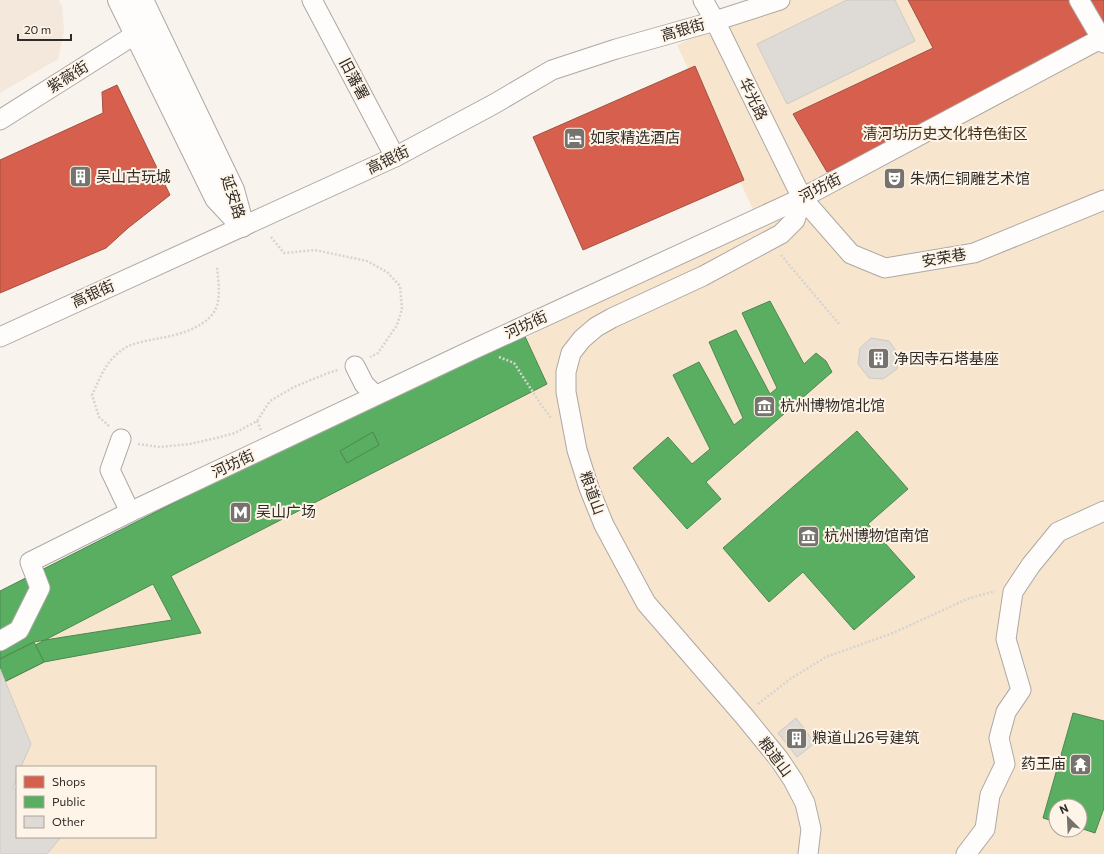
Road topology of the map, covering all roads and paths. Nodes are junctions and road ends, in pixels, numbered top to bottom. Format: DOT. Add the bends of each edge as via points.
graph roads {
  1 [pos="119,0"];
  2 [pos="142,0"];
  3 [pos="312,0"];
  4 [pos="703,0"];
  5 [pos="780,0"];
  6 [pos="1079,0"];
  7 [pos="715,21"];
  8 [pos="136,34"];
  9 [pos="1103,40"];
  10 [pos="0,120"];
  11 [pos="395,157"];
  12 [pos="802,198"];
  13 [pos="1104,200"];
  14 [pos="242,226"];
  15 [pos="271,237"];
  16 [pos="769,240"];
  17 [pos="217,267"];
  18 [pos="839,324"];
  19 [pos="0,337"];
  20 [pos="495,355"];
  21 [pos="355,366"];
  22 [pos="372,392"];
  23 [pos="555,422"];
  24 [pos="122,439"];
  25 [pos="1104,511"];
  26 [pos="130,512"];
  27 [pos="1017,585"];
  28 [pos="0,641"];
  29 [pos="744,716"];
  30 [pos="808,854"];
  31 [pos="966,854"];
  1 -- 8 [label="main road, 延安路"];
  2 -- 14 [label="main road, 延安路" via="233,190"];
  3 -- 11 [label="street, 旧藩署"];
  4 -- 7 [label="street, 华光路"];
  5 -- 7 [label="street, 高银街"];
  6 -- 9 [label="street"];
  7 -- 11 [label="street, 高银街" via="552,70"];
  7 -- 12 [label="street, 华光路"];
  8 -- 10 [label="street, 紫薇街"];
  8 -- 14 [label="main road, 延安路" via="216,198"];
  9 -- 12 [label="street, 河坊街"];
  11 -- 14 [label="street, 高银街"];
  12 -- 13 [label="street, 安荣巷" via="851,254 885,268 974,253"];
  12 -- 16 [label="street, 粮道山" via="795,220 781,234"];
  12 -- 26 [label="street, 河坊街"];
  14 -- 19 [label="street, 高银街"];
  15 -- 21 [label="path" via="284,252 315,250 367,262 388,272 400,286 402,309 397,325 378,353"];
  16 -- 18 [label="path"];
  16 -- 29 [label="street, 粮道山" via="703,276 596,327 571,353 566,372 566,392 577,450 604,525 646,604"];
  17 -- 24 [label="path" via="218,302 212,314 194,329 125,347 107,363 92,395 99,417"];
  20 -- 23 [label="path" via="514,364"];
  21 -- 22 [label="street" via="364,384"];
  21 -- 24 [label="path" via="328,373 294,387 270,401 257,422 235,432 198,442 160,447"];
  24 -- 26 [label="street" via="110,470"];
  25 -- 27 [label="street" via="1058,532"];
  26 -- 28 [label="street, 河坊街" via="30,562 40,588 19,630"];
  27 -- 29 [label="path" via="967,599 893,633 826,657 790,679"];
  27 -- 31 [label="street" via="1013,592 1006,639 1021,690 1006,712 999,738 1005,764 990,796 985,829"];
  29 -- 30 [label="street, 粮道山" via="779,759 805,803 811,829"];
}
